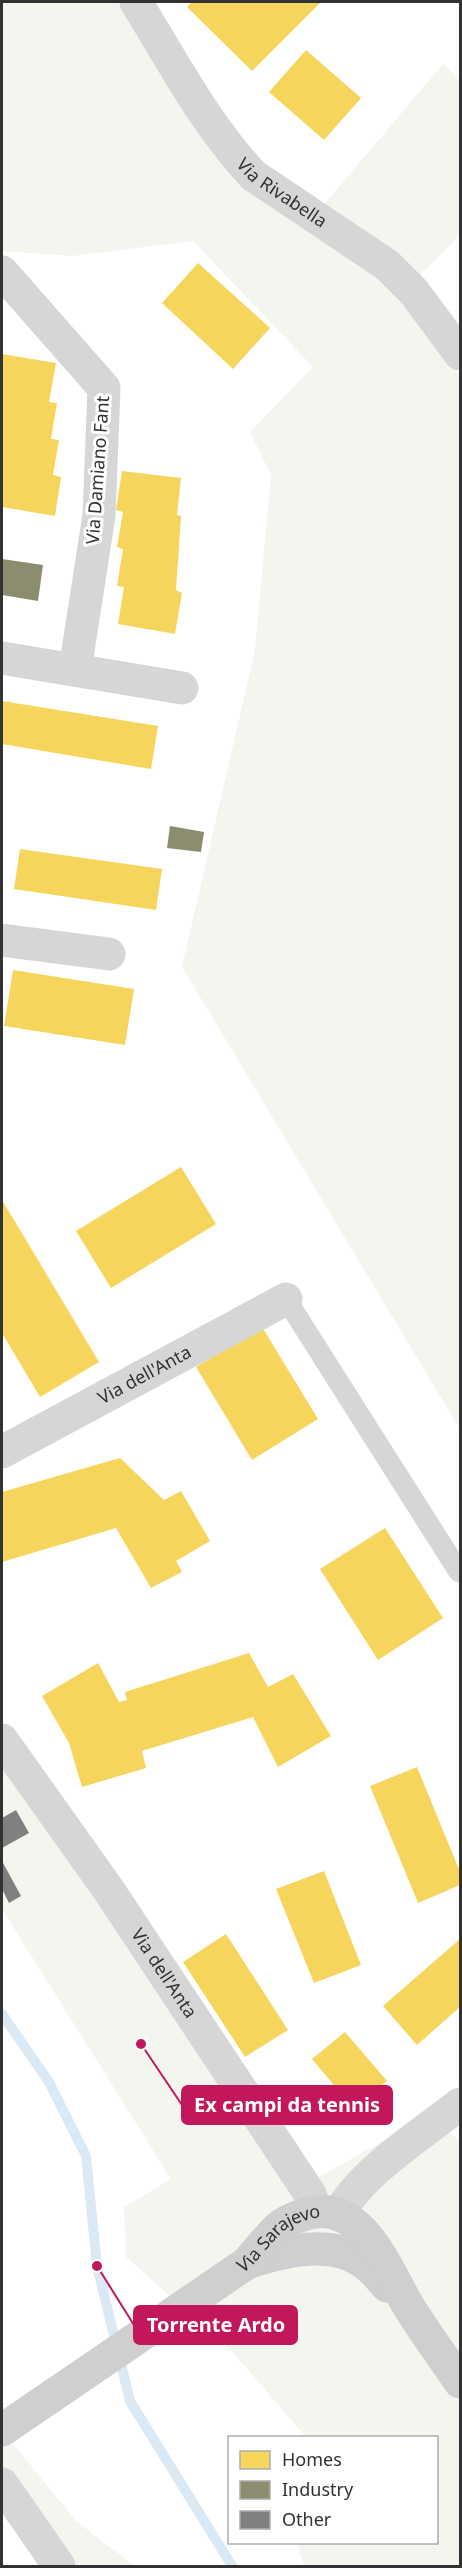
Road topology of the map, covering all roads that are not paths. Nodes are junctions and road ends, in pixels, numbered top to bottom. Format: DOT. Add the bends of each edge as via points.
graph roads {
  1 [pos="136,2"];
  2 [pos="2,272"];
  3 [pos="460,354"];
  4 [pos="2,658"];
  5 [pos="75,670"];
  6 [pos="182,688"];
  7 [pos="2,940"];
  8 [pos="109,954"];
  9 [pos="286,1299"];
  10 [pos="2,1452"];
  11 [pos="459,1572"];
  12 [pos="2,1740"];
  13 [pos="460,2104"];
  14 [pos="323,2219"];
  15 [pos="279,2252"];
  16 [pos="247,2263"];
  17 [pos="409,2307"];
  18 [pos="460,2382"];
  19 [pos="2,2430"];
  20 [pos="2,2484"];
  21 [pos="58,2566"];
  1 -- 3 [label="street, Via Rivabella" via="238,159 254,176 402,277"];
  2 -- 5 [label="street, Via Damiano Fant" via="104,388 99,515"];
  4 -- 5 [label="street"];
  5 -- 6 [label="street"];
  7 -- 8 [label="street"];
  9 -- 10 [label="street, Via dell'Anta"];
  9 -- 11 [label="lane"];
  12 -- 14 [label="street, Via dell'Anta" via="108,1888"];
  13 -- 14 [label="street" via="386,2162"];
  14 -- 15 [label="main road"];
  14 -- 16 [label="main road, Via Sarajevo" via="293,2218 279,2227"];
  14 -- 17 [label="main road, Via Sarajevo" via="361,2229"];
  15 -- 16 [label="main road, Via Sarajevo"];
  15 -- 17 [label="main road, Via Sarajevo" via="342,2251 363,2262"];
  16 -- 19 [label="main road"];
  17 -- 18 [label="main road, Via Sarajevo"];
  20 -- 21 [label="street"];
}
